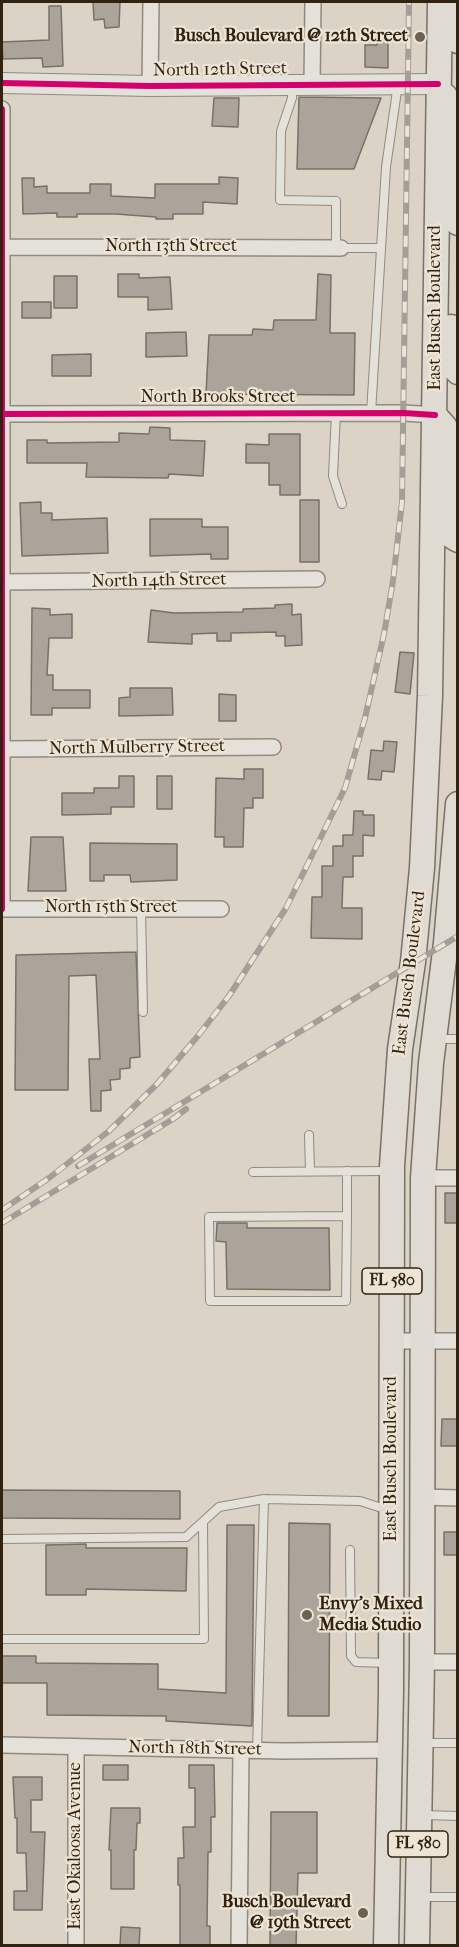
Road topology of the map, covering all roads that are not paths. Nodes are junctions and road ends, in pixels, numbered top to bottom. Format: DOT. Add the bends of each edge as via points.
graph roads {
  1 [pos="151,2"];
  2 [pos="313,2"];
  3 [pos="440,2"];
  4 [pos="454,2"];
  5 [pos="458,41"];
  6 [pos="2,83"];
  7 [pos="398,83"];
  8 [pos="292,84"];
  9 [pos="312,84"];
  10 [pos="438,84"];
  11 [pos="150,86"];
  12 [pos="2,110"];
  13 [pos="436,201"];
  14 [pos="458,223"];
  15 [pos="2,247"];
  16 [pos="338,248"];
  17 [pos="381,248"];
  18 [pos="458,372"];
  19 [pos="336,413"];
  20 [pos="371,413"];
  21 [pos="2,414"];
  22 [pos="435,415"];
  23 [pos="342,504"];
  24 [pos="458,540"];
  25 [pos="317,579"];
  26 [pos="2,582"];
  27 [pos="430,668"];
  28 [pos="273,747"];
  29 [pos="2,749"];
  30 [pos="458,804"];
  31 [pos="455,870"];
  32 [pos="141,908"];
  33 [pos="2,909"];
  34 [pos="221,909"];
  35 [pos="144,1012"];
  36 [pos="405,1016"];
  37 [pos="446,1039"];
  38 [pos="309,1135"];
  39 [pos="426,1141"];
  40 [pos="347,1171"];
  41 [pos="392,1171"];
  42 [pos="253,1172"];
  43 [pos="310,1172"];
  44 [pos="423,1178"];
  45 [pos="458,1178"];
  46 [pos="347,1216"];
  47 [pos="392,1341"];
  48 [pos="422,1341"];
  49 [pos="458,1341"];
  50 [pos="422,1497"];
  51 [pos="458,1498"];
  52 [pos="264,1499"];
  53 [pos="392,1512"];
  54 [pos="202,1522"];
  55 [pos="2,1539"];
  56 [pos="350,1550"];
  57 [pos="2,1639"];
  58 [pos="422,1662"];
  59 [pos="458,1662"];
  60 [pos="391,1663"];
  61 [pos="420,1743"];
  62 [pos="458,1743"];
  63 [pos="2,1745"];
  64 [pos="76,1746"];
  65 [pos="241,1750"];
  66 [pos="257,1750"];
  67 [pos="389,1750"];
  68 [pos="418,1815"];
  69 [pos="458,1816"];
  70 [pos="418,1897"];
  71 [pos="458,1897"];
  72 [pos="76,1946"];
  73 [pos="239,1946"];
  74 [pos="386,1946"];
  75 [pos="417,1946"];
  1 -- 11 [label="street"];
  2 -- 9 [label="street"];
  3 -- 10 [label="main road, East Busch Boulevard / FL 580"];
  4 -- 5 [label="main road"];
  6 -- 11 [label="street, North 12th Street"];
  7 -- 9 [label="street, North 12th Street"];
  7 -- 10 [label="street, North 12th Street"];
  7 -- 17 [label="lane" via="386,168"];
  8 -- 9 [label="street, North 12th Street"];
  8 -- 11 [label="street, North 12th Street"];
  8 -- 16 [label="lane" via="292,98 281,130 280,200 336,201"];
  10 -- 13 [label="main road, East Busch Boulevard / FL 580"];
  10 -- 14 [label="main road" via="453,112 454,211"];
  12 -- 15 [label="street"];
  13 -- 18 [label="main road" via="452,246 450,350"];
  13 -- 22 [label="main road, East Busch Boulevard / FL 580"];
  15 -- 16 [label="street, North 13th Street"];
  15 -- 21 [label="street"];
  16 -- 17 [label="lane"];
  17 -- 20 [label="lane"];
  19 -- 20 [label="street, North Brooks Street"];
  19 -- 21 [label="street, North Brooks Street"];
  19 -- 23 [label="lane" via="333,476"];
  20 -- 22 [label="street, North Brooks Street"];
  21 -- 26 [label="street"];
  22 -- 24 [label="main road" via="450,442 451,532"];
  22 -- 27 [label="main road, East Busch Boulevard / FL 580"];
  25 -- 26 [label="street, North 14th Street"];
  26 -- 29 [label="street"];
  27 -- 31 [label="main road" via="445,695 440,852 442,862"];
  27 -- 36 [label="main road, East Busch Boulevard / FL 580" via="422,868"];
  28 -- 29 [label="street, North Mulberry Street"];
  29 -- 33 [label="street"];
  30 -- 31 [label="main road, East Busch Boulevard / FL 580"];
  31 -- 37 [label="main road, East Busch Boulevard / FL 580" via="446,943"];
  32 -- 33 [label="street, North 15th Street"];
  32 -- 34 [label="street, North 15th Street"];
  32 -- 35 [label="lane"];
  36 -- 39 [label="main road" via="420,1026 416,1125"];
  36 -- 41 [label="main road, East Busch Boulevard / FL 580"];
  37 -- 39 [label="main road, East Busch Boulevard / FL 580"];
  38 -- 43 [label="lane"];
  39 -- 44 [label="main road, East Busch Boulevard / FL 580"];
  40 -- 41 [label="lane"];
  40 -- 43 [label="lane"];
  40 -- 46 [label="lane"];
  41 -- 47 [label="main road, East Busch Boulevard / FL 580"];
  42 -- 43 [label="lane"];
  44 -- 45 [label="street"];
  44 -- 48 [label="main road, East Busch Boulevard / FL 580"];
  46 -- 46 [label="lane" via="209,1217 210,1301 346,1301"];
  47 -- 48 [label="street"];
  47 -- 53 [label="main road, East Busch Boulevard / FL 580"];
  48 -- 49 [label="street"];
  48 -- 50 [label="main road, East Busch Boulevard / FL 580"];
  50 -- 51 [label="street"];
  50 -- 58 [label="main road, East Busch Boulevard / FL 580"];
  52 -- 53 [label="lane" via="360,1501"];
  52 -- 54 [label="lane" via="219,1507"];
  52 -- 66 [label="lane"];
  53 -- 58 [label="main road" via="402,1514 410,1530 410,1614"];
  53 -- 60 [label="main road, East Busch Boulevard / FL 580"];
  54 -- 55 [label="lane" via="186,1537"];
  54 -- 57 [label="lane" via="204,1639"];
  56 -- 60 [label="lane" via="351,1656 356,1662"];
  58 -- 59 [label="street"];
  58 -- 61 [label="main road, East Busch Boulevard / FL 580"];
  60 -- 67 [label="main road, East Busch Boulevard / FL 580"];
  61 -- 62 [label="lane"];
  61 -- 68 [label="main road, East Busch Boulevard / FL 580"];
  63 -- 64 [label="street, North 18th Street"];
  64 -- 65 [label="street, North 18th Street"];
  64 -- 72 [label="street, East Okaloosa Avenue"];
  65 -- 66 [label="street, North 18th Street"];
  65 -- 73 [label="street"];
  66 -- 67 [label="street, North 18th Street"];
  67 -- 74 [label="main road, East Busch Boulevard / FL 580"];
  68 -- 69 [label="lane"];
  68 -- 70 [label="main road, East Busch Boulevard / FL 580"];
  70 -- 71 [label="lane"];
  70 -- 75 [label="main road, East Busch Boulevard / FL 580"];
}
